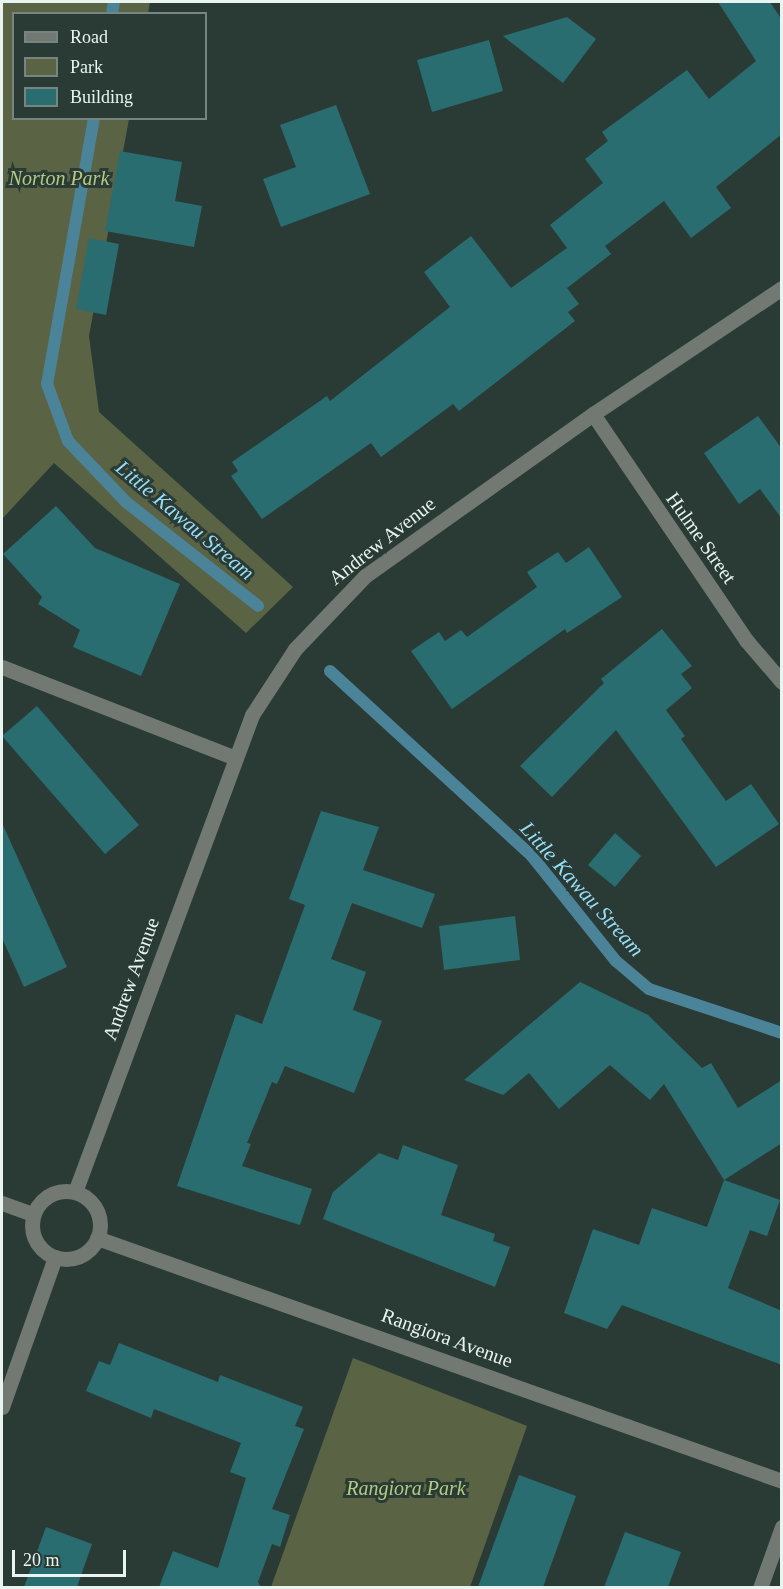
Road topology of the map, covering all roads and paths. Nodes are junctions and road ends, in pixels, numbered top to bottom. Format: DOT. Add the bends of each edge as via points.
graph roads {
  1 [pos="782,288"];
  2 [pos="593,414"];
  3 [pos="2,667"];
  4 [pos="782,682"];
  5 [pos="235,758"];
  6 [pos="75,1192"];
  7 [pos="2,1203"];
  8 [pos="33,1214"];
  9 [pos="97,1238"];
  10 [pos="55,1257"];
  11 [pos="2,1407"];
  12 [pos="782,1481"];
  13 [pos="782,1527"];
  14 [pos="760,1587"];
  1 -- 2 [label="street, Andrew Avenue"];
  2 -- 4 [label="street, Hulme Street" via="746,640"];
  2 -- 5 [label="street, Andrew Avenue" via="365,576 326,613 274,679 252,715"];
  3 -- 5 [label="street"];
  5 -- 6 [label="street, Andrew Avenue"];
  6 -- 8 [label="street" via="60,1191 44,1197"];
  6 -- 9 [label="street" via="98,1210 102,1223"];
  7 -- 8 [label="street"];
  8 -- 10 [label="street" via="32,1232 40,1249"];
  9 -- 10 [label="street" via="84,1253 69,1259"];
  9 -- 12 [label="street, Rangiora Avenue"];
  10 -- 11 [label="street"];
  13 -- 14 [label="street"];
}
